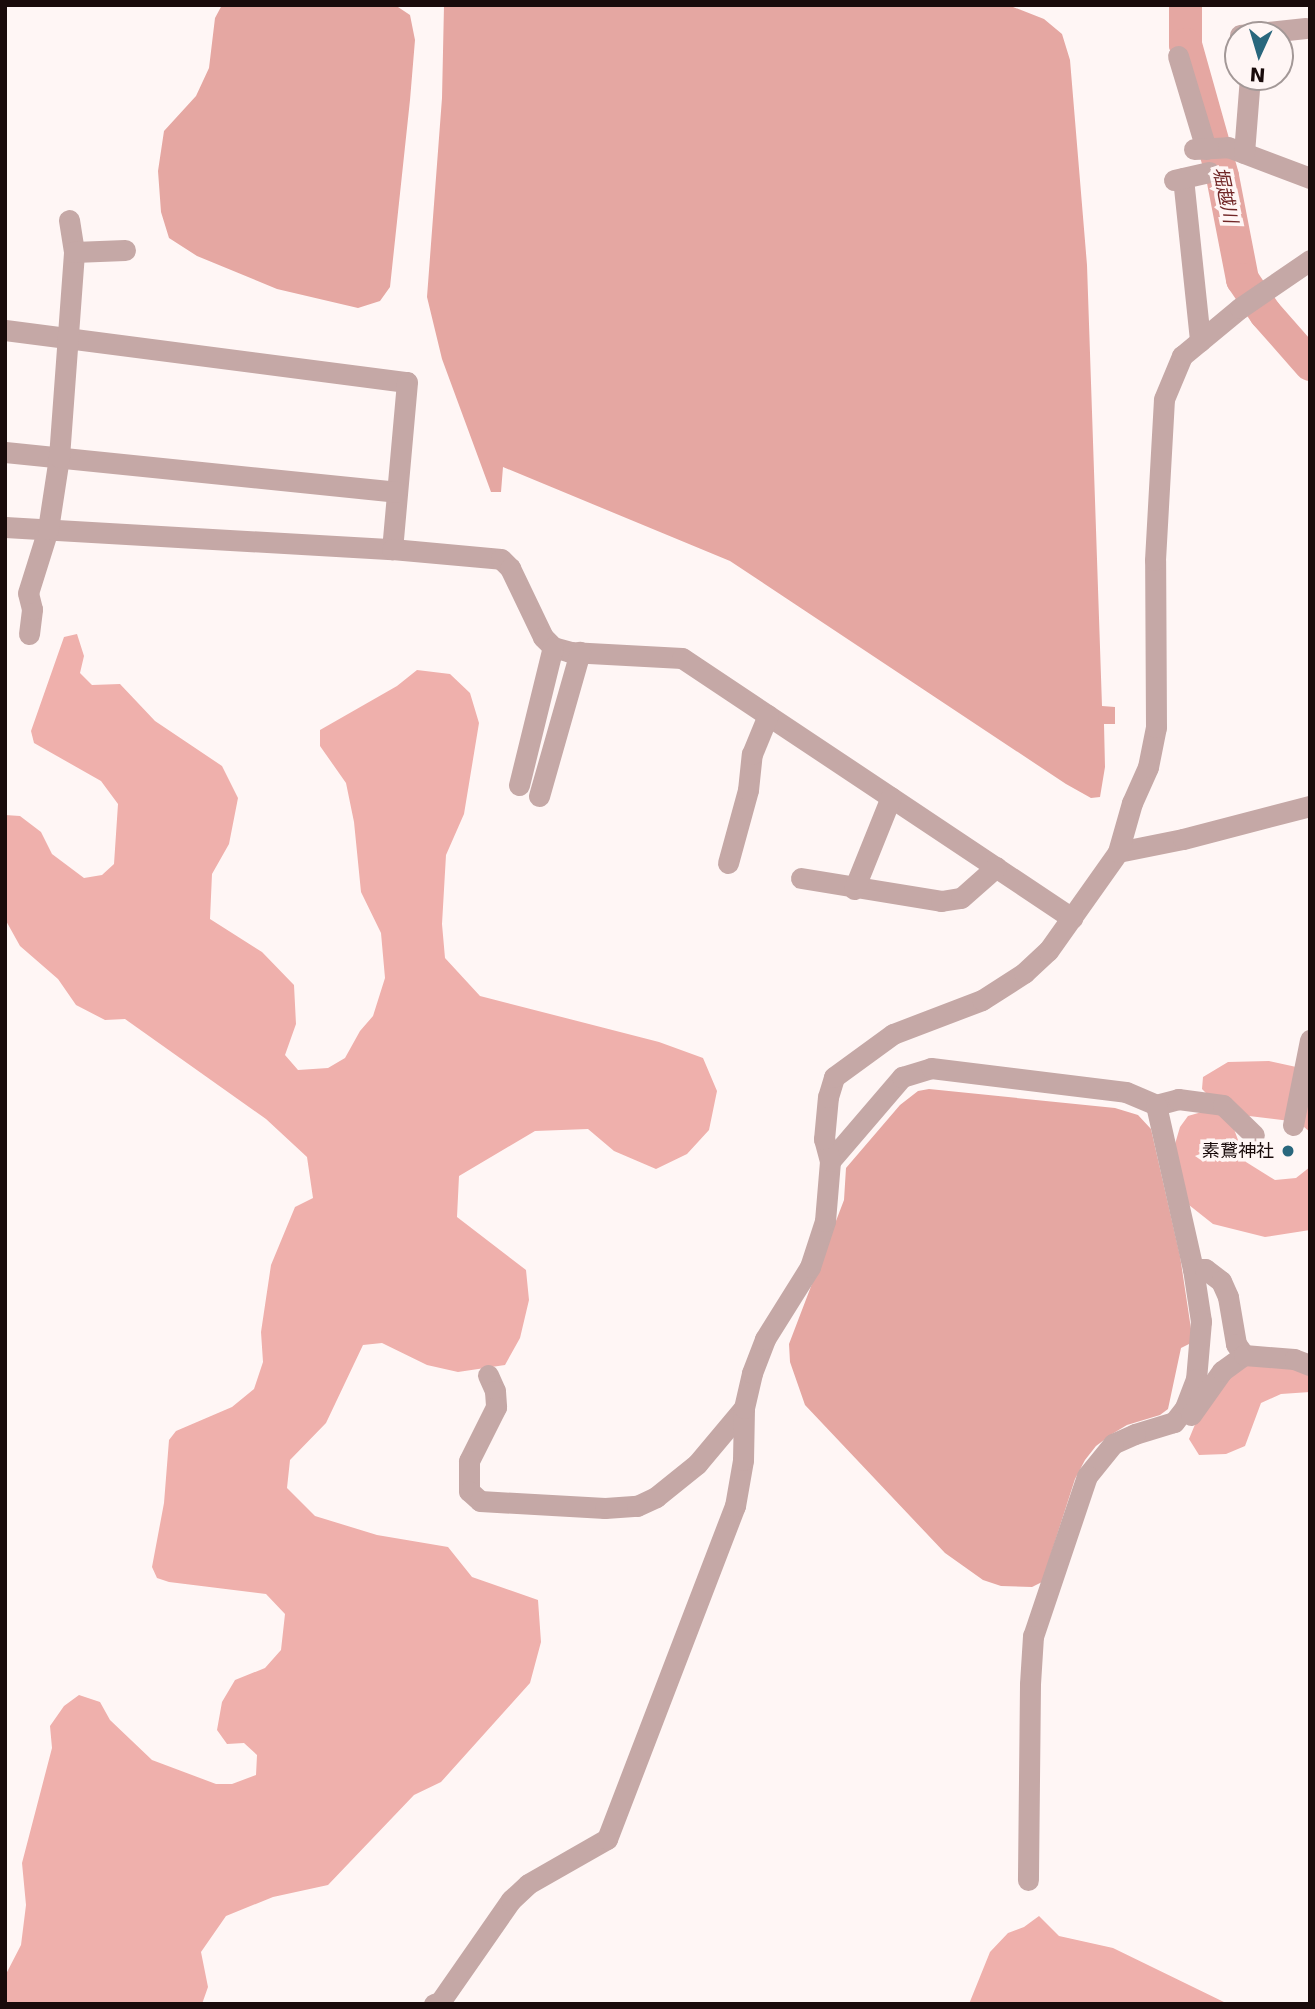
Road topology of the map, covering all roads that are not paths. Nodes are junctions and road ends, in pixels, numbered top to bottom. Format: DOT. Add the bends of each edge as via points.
graph roads {
  1 [pos="1306,28"];
  2 [pos="1294,29"];
  3 [pos="1178,56"];
  4 [pos="1249,91"];
  5 [pos="1244,153"];
  6 [pos="1209,172"];
  7 [pos="1310,178"];
  8 [pos="69,220"];
  9 [pos="125,250"];
  10 [pos="74,252"];
  11 [pos="1310,260"];
  12 [pos="5,330"];
  13 [pos="69,338"];
  14 [pos="1200,341"];
  15 [pos="5,452"];
  16 [pos="59,457"];
  17 [pos="396,492"];
  18 [pos="5,527"];
  19 [pos="48,529"];
  20 [pos="392,549"];
  21 [pos="29,634"];
  22 [pos="553,647"];
  23 [pos="580,652"];
  24 [pos="768,715"];
  25 [pos="519,785"];
  26 [pos="539,796"];
  27 [pos="891,797"];
  28 [pos="1310,806"];
  29 [pos="1118,852"];
  30 [pos="728,863"];
  31 [pos="996,867"];
  32 [pos="801,878"];
  33 [pos="854,889"];
  34 [pos="1072,918"];
  35 [pos="1310,1040"];
  36 [pos="1156,1105"];
  37 [pos="1293,1125"];
  38 [pos="1254,1135"];
  39 [pos="830,1161"];
  40 [pos="1193,1269"];
  41 [pos="1244,1355"];
  42 [pos="1310,1365"];
  43 [pos="488,1375"];
  44 [pos="744,1408"];
  45 [pos="1174,1422"];
  46 [pos="1028,1880"];
  47 [pos="434,2004"];
  1 -- 2 [label="street"];
  3 -- 5 [label="street" via="1200,149 1228,147"];
  4 -- 5 [label="street"];
  5 -- 7 [label="street"];
  6 -- 14 [label="street" via="1179,179"];
  8 -- 10 [label="street"];
  9 -- 10 [label="street"];
  10 -- 13 [label="street"];
  11 -- 14 [label="street"];
  12 -- 13 [label="street"];
  13 -- 16 [label="street"];
  13 -- 17 [label="street" via="407,382"];
  14 -- 29 [label="street" via="1182,356 1164,399 1155,560 1156,727 1148,767"];
  15 -- 16 [label="street"];
  16 -- 17 [label="street"];
  16 -- 19 [label="street"];
  17 -- 20 [label="street"];
  18 -- 19 [label="street"];
  19 -- 20 [label="street"];
  19 -- 21 [label="street" via="28,593 32,609"];
  20 -- 22 [label="street" via="501,559 510,568 543,637"];
  22 -- 23 [label="street"];
  22 -- 25 [label="street"];
  23 -- 24 [label="street" via="682,658"];
  23 -- 26 [label="street"];
  24 -- 27 [label="street"];
  24 -- 30 [label="street" via="752,754 748,790"];
  27 -- 31 [label="street"];
  27 -- 33 [label="street"];
  28 -- 29 [label="street"];
  29 -- 34 [label="street"];
  31 -- 33 [label="street" via="961,898 941,901"];
  31 -- 34 [label="street"];
  32 -- 33 [label="street"];
  34 -- 39 [label="street" via="1048,951 1024,973 982,1000 893,1034 834,1077 824,1139"];
  35 -- 37 [label="street"];
  36 -- 38 [label="street" via="1178,1099 1223,1105"];
  36 -- 39 [label="street" via="1126,1092 931,1068 902,1077"];
  36 -- 40 [label="street"];
  39 -- 44 [label="street" via="825,1222 810,1267 765,1339"];
  40 -- 41 [label="street" via="1205,1269 1221,1281 1236,1344"];
  40 -- 45 [label="street" via="1200,1356 1190,1397"];
  41 -- 42 [label="street" via="1294,1359"];
  41 -- 45 [label="street" via="1222,1371 1191,1415"];
  43 -- 44 [label="street" via="496,1407 469,1461 469,1491 480,1502 637,1506 656,1497 697,1464"];
  44 -- 47 [label="street" via="743,1460 734,1506 607,1839 528,1884 511,1900 440,2003"];
  45 -- 46 [label="street" via="1114,1444 1087,1476 1033,1636"];
}
